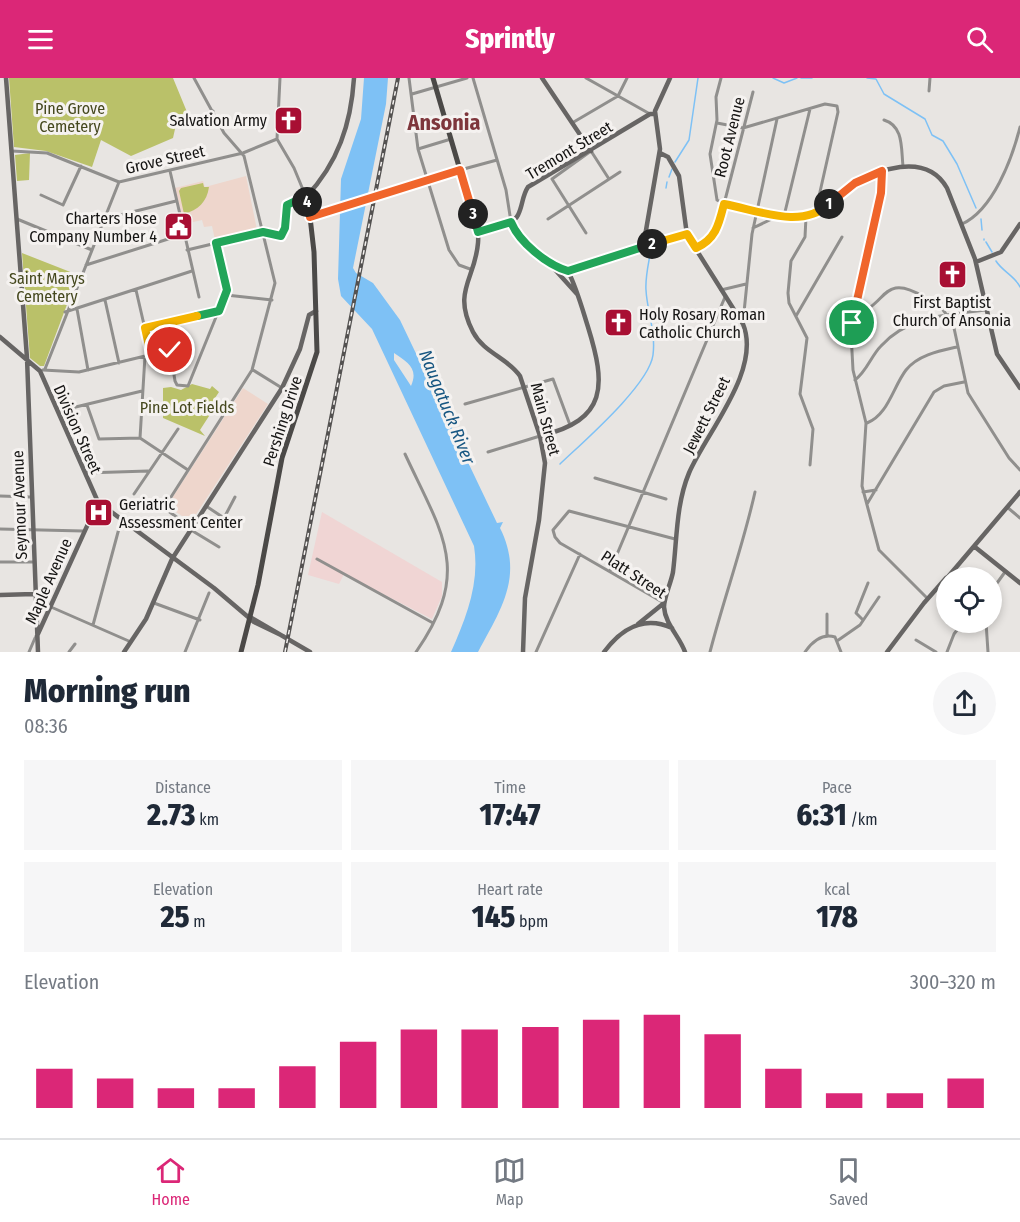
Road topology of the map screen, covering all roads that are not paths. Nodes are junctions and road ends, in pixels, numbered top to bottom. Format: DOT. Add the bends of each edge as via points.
graph roads {
  1 [pos="6,78"];
  2 [pos="194,78"];
  3 [pos="280,78"];
  4 [pos="354,78"];
  5 [pos="409,78"];
  6 [pos="434,78"];
  7 [pos="467,78"];
  8 [pos="473,78"];
  9 [pos="542,78"];
  10 [pos="586,78"];
  11 [pos="627,78"];
  12 [pos="721,78"];
  13 [pos="930,78"];
  14 [pos="667,79"];
  15 [pos="436,87"];
  16 [pos="929,91"];
  17 [pos="753,92"];
  18 [pos="412,94"];
  19 [pos="618,96"];
  20 [pos="810,108"];
  21 [pos="213,111"];
  22 [pos="652,114"];
  23 [pos="777,118"];
  24 [pos="884,120"];
  25 [pos="572,123"];
  26 [pos="717,123"];
  27 [pos="189,124"];
  28 [pos="1020,127"];
  29 [pos="743,128"];
  30 [pos="277,139"];
  31 [pos="451,139"];
  32 [pos="418,149"];
  33 [pos="11,151"];
  34 [pos="591,151"];
  35 [pos="243,153"];
  36 [pos="660,153"];
  37 [pos="497,160"];
  38 [pos="81,166"];
  39 [pos="903,166"];
  40 [pos="460,170"];
  41 [pos="170,171"];
  42 [pos="882,171"];
  43 [pos="620,172"];
  44 [pos="609,179"];
  45 [pos="428,181"];
  46 [pos="119,182"];
  47 [pos="41,195"];
  48 [pos="306,196"];
  49 [pos="176,201"];
  50 [pos="724,204"];
  51 [pos="569,206"];
  52 [pos="756,210"];
  53 [pos="815,214"];
  54 [pos="782,216"];
  55 [pos="310,217"];
  56 [pos="806,218"];
  57 [pos="17,219"];
  58 [pos="104,219"];
  59 [pos="548,219"];
  60 [pos="511,222"];
  61 [pos="962,224"];
  62 [pos="1020,224"];
  63 [pos="753,228"];
  64 [pos="263,232"];
  65 [pos="478,232"];
  66 [pos="586,233"];
  67 [pos="184,234"];
  68 [pos="687,234"];
  69 [pos="842,237"];
  70 [pos="216,243"];
  71 [pos="645,246"];
  72 [pos="696,248"];
  73 [pos="92,250"];
  74 [pos="187,250"];
  75 [pos="548,261"];
  76 [pos="976,262"];
  77 [pos="86,265"];
  78 [pos="470,269"];
  79 [pos="192,271"];
  80 [pos="568,271"];
  81 [pos="568,282"];
  82 [pos="746,284"];
  83 [pos="136,290"];
  84 [pos="721,290"];
  85 [pos="578,294"];
  86 [pos="226,295"];
  87 [pos="199,297"];
  88 [pos="725,297"];
  89 [pos="105,300"];
  90 [pos="272,300"];
  91 [pos="76,309"];
  92 [pos="986,310"];
  93 [pos="219,311"];
  94 [pos="316,311"];
  95 [pos="65,312"];
  96 [pos="855,312"];
  97 [pos="948,314"];
  98 [pos="796,316"];
  99 [pos="317,319"];
  100 [pos="308,323"];
  101 [pos="743,324"];
  102 [pos="145,328"];
  103 [pos="0,337"];
  104 [pos="25,337"];
  105 [pos="12,345"];
  106 [pos="957,347"];
  107 [pos="151,355"];
  108 [pos="145,356"];
  109 [pos="27,358"];
  110 [pos="119,363"];
  111 [pos="42,370"];
  112 [pos="88,370"];
  113 [pos="252,370"];
  114 [pos="27,374"];
  115 [pos="855,380"];
  116 [pos="964,382"];
  117 [pos="524,386"];
  118 [pos="282,388"];
  119 [pos="1020,388"];
  120 [pos="142,391"];
  121 [pos="465,404"];
  122 [pos="86,405"];
  123 [pos="57,412"];
  124 [pos="866,423"];
  125 [pos="570,427"];
  126 [pos="178,429"];
  127 [pos="540,436"];
  128 [pos="140,438"];
  129 [pos="161,452"];
  130 [pos="488,452"];
  131 [pos="405,454"];
  132 [pos="810,465"];
  133 [pos="188,470"];
  134 [pos="1020,470"];
  135 [pos="148,471"];
  136 [pos="85,474"];
  137 [pos="595,478"];
  138 [pos="876,490"];
  139 [pos="754,492"];
  140 [pos="864,492"];
  141 [pos="1020,492"];
  142 [pos="643,493"];
  143 [pos="134,494"];
  144 [pos="0,496"];
  145 [pos="30,497"];
  146 [pos="235,497"];
  147 [pos="666,499"];
  148 [pos="98,502"];
  149 [pos="867,505"];
  150 [pos="206,506"];
  151 [pos="1007,507"];
  152 [pos="1020,518"];
  153 [pos="121,521"];
  154 [pos="629,527"];
  155 [pos="0,529"];
  156 [pos="32,529"];
  157 [pos="192,529"];
  158 [pos="83,531"];
  159 [pos="675,539"];
  160 [pos="975,547"];
  161 [pos="219,548"];
  162 [pos="580,554"];
  163 [pos="172,559"];
  164 [pos="317,559"];
  165 [pos="0,562"];
  166 [pos="33,562"];
  167 [pos="957,567"];
  168 [pos="610,571"];
  169 [pos="1005,572"];
  170 [pos="1002,576"];
  171 [pos="868,583"];
  172 [pos="1020,583"];
  173 [pos="936,590"];
  174 [pos="209,593"];
  175 [pos="34,594"];
  176 [pos="0,595"];
  177 [pos="879,597"];
  178 [pos="928,598"];
  179 [pos="154,603"];
  180 [pos="664,603"];
  181 [pos="51,607"];
  182 [pos="827,614"];
  183 [pos="250,617"];
  184 [pos="200,620"];
  185 [pos="864,620"];
  186 [pos="434,623"];
  187 [pos="93,625"];
  188 [pos="637,625"];
  189 [pos="672,628"];
  190 [pos="955,633"];
  191 [pos="987,633"];
  192 [pos="827,636"];
  193 [pos="35,638"];
  194 [pos="916,640"];
  195 [pos="837,641"];
  196 [pos="132,642"];
  197 [pos="75,644"];
  198 [pos="29,652"];
  199 [pos="38,652"];
  200 [pos="69,652"];
  201 [pos="124,652"];
  202 [pos="185,652"];
  203 [pos="241,652"];
  204 [pos="310,652"];
  205 [pos="416,652"];
  206 [pos="523,652"];
  207 [pos="536,652"];
  208 [pos="604,652"];
  209 [pos="685,652"];
  210 [pos="710,652"];
  211 [pos="805,652"];
  212 [pos="841,652"];
  213 [pos="887,652"];
  214 [pos="936,652"];
  215 [pos="947,652"];
  216 [pos="988,652"];
  1 -- 33 [label="main road, Seymour Avenue"];
  2 -- 21 [label="street"];
  3 -- 30 [label="street"];
  4 -- 48 [label="main road" via="351,111 342,143"];
  5 -- 18 [label="street"];
  6 -- 15 [label="main road, Main Street"];
  7 -- 15 [label="street"];
  8 -- 37 [label="street"];
  9 -- 25 [label="main road"];
  10 -- 19 [label="street"];
  11 -- 19 [label="street"];
  12 -- 26 [label="street" via="716,97"];
  13 -- 16 [label="street"];
  14 -- 22 [label="main road"];
  15 -- 18 [label="street"];
  15 -- 31 [label="main road, Main Street"];
  17 -- 29 [label="street, Root Avenue"];
  18 -- 32 [label="street"];
  19 -- 22 [label="street"];
  19 -- 25 [label="street"];
  20 -- 23 [label="street"];
  20 -- 53 [label="street" via="834,104 838,112"];
  20 -- 54 [label="street"];
  21 -- 27 [label="street"];
  21 -- 35 [label="street" via="224,133"];
  22 -- 34 [label="main road, Tremont Street"];
  22 -- 36 [label="main road"];
  23 -- 29 [label="street"];
  23 -- 52 [label="street"];
  24 -- 39 [label="street" via="898,131"];
  25 -- 34 [label="main road"];
  26 -- 29 [label="street"];
  26 -- 50 [label="street" via="710,158 718,201"];
  28 -- 61 [label="street" via="1012,159 983,208"];
  29 -- 50 [label="street, Root Avenue"];
  30 -- 35 [label="street, Grove Street"];
  30 -- 48 [label="street"];
  31 -- 32 [label="street"];
  31 -- 40 [label="main road, Main Street"];
  32 -- 45 [label="street"];
  33 -- 38 [label="street" via="47,153"];
  33 -- 57 [label="main road, Seymour Avenue"];
  34 -- 44 [label="street"];
  34 -- 51 [label="street" via="552,179"];
  34 -- 60 [label="main road, Tremont Street" via="528,187 519,214"];
  35 -- 41 [label="street, Grove Street"];
  35 -- 64 [label="street"];
  36 -- 68 [label="main road, Jewett Street" via="668,157 679,173"];
  36 -- 71 [label="main road"];
  37 -- 40 [label="street"];
  37 -- 60 [label="street"];
  38 -- 46 [label="street"];
  38 -- 47 [label="street" via="63,205"];
  39 -- 42 [label="main road"];
  39 -- 61 [label="main road" via="923,167 940,178"];
  40 -- 45 [label="main road"];
  40 -- 65 [label="main road, Main Street"];
  41 -- 46 [label="street, Grove Street"];
  41 -- 49 [label="street"];
  42 -- 53 [label="main road" via="855,183"];
  42 -- 96 [label="street" via="881,193"];
  43 -- 44 [label="street"];
  44 -- 51 [label="street"];
  45 -- 55 [label="main road, bridge"];
  45 -- 78 [label="street" via="449,250 459,265"];
  46 -- 58 [label="street, Grove Street"];
  48 -- 55 [label="main road, Pershing Drive"];
  48 -- 64 [label="street" via="287,205 283,234"];
  49 -- 58 [label="street"];
  49 -- 67 [label="street"];
  50 -- 52 [label="main road"];
  50 -- 72 [label="main road, Root Avenue" via="715,234"];
  51 -- 59 [label="street"];
  51 -- 66 [label="street"];
  52 -- 54 [label="main road"];
  52 -- 63 [label="street"];
  53 -- 56 [label="main road"];
  54 -- 56 [label="main road"];
  54 -- 63 [label="street"];
  55 -- 94 [label="main road, Pershing Drive"];
  56 -- 98 [label="street" via="805,237 790,268 788,298"];
  57 -- 73 [label="street"];
  57 -- 104 [label="main road, Seymour Avenue"];
  58 -- 73 [label="street, Grove Street"];
  60 -- 65 [label="main road"];
  60 -- 75 [label="main road" via="520,237"];
  61 -- 76 [label="main road"];
  62 -- 76 [label="main road" via="1000,252"];
  63 -- 82 [label="street"];
  64 -- 70 [label="street"];
  64 -- 90 [label="street" via="275,279"];
  65 -- 78 [label="main road, Main Street"];
  67 -- 74 [label="street"];
  67 -- 77 [label="street"];
  68 -- 71 [label="main road"];
  68 -- 72 [label="main road, Jewett Street"];
  69 -- 98 [label="street"];
  70 -- 74 [label="street"];
  70 -- 86 [label="street"];
  71 -- 80 [label="main road"];
  72 -- 84 [label="main road, Jewett Street"];
  73 -- 77 [label="street, Grove Street"];
  74 -- 79 [label="street"];
  75 -- 80 [label="main road"];
  75 -- 81 [label="main road"];
  76 -- 92 [label="main road"];
  77 -- 95 [label="street, Grove Street"];
  78 -- 117 [label="main road, Main Street" via="463,295 473,333 484,347 514,369"];
  79 -- 83 [label="street"];
  79 -- 87 [label="street"];
  80 -- 81 [label="main road"];
  80 -- 85 [label="main road"];
  81 -- 85 [label="main road"];
  82 -- 84 [label="street"];
  82 -- 101 [label="street"];
  83 -- 89 [label="street"];
  83 -- 102 [label="street"];
  84 -- 88 [label="main road, Jewett Street"];
  85 -- 125 [label="main road" via="597,357 600,382 591,407"];
  86 -- 90 [label="street"];
  86 -- 93 [label="street"];
  88 -- 101 [label="main road, Jewett Street"];
  88 -- 142 [label="street"];
  89 -- 91 [label="street"];
  89 -- 110 [label="street"];
  90 -- 113 [label="street"];
  91 -- 95 [label="street"];
  91 -- 112 [label="street"];
  92 -- 97 [label="street"];
  92 -- 119 [label="main road" via="997,354"];
  93 -- 102 [label="street"];
  93 -- 107 [label="street" via="188,386 177,385 175,381 170,350"];
  94 -- 99 [label="main road, Pershing Drive"];
  94 -- 100 [label="main road" via="310,314"];
  95 -- 111 [label="street, Grove Street"];
  96 -- 97 [label="street" via="902,287 939,305"];
  96 -- 115 [label="street" via="851,333"];
  97 -- 106 [label="street"];
  97 -- 115 [label="street" via="918,321 895,333"];
  98 -- 132 [label="street" via="807,342 800,394 813,429"];
  99 -- 100 [label="main road"];
  99 -- 183 [label="main road, Pershing Drive" via="315,361 282,458"];
  100 -- 118 [label="main road"];
  101 -- 159 [label="main road, Jewett Street" via="748,339 737,388 690,472"];
  102 -- 107 [label="street"];
  103 -- 105 [label="main road, Division Street"];
  104 -- 105 [label="main road" via="20,345"];
  104 -- 109 [label="main road, Seymour Avenue"];
  105 -- 109 [label="main road, Division Street"];
  106 -- 116 [label="street"];
  106 -- 124 [label="street" via="933,352 906,369 881,413"];
  107 -- 108 [label="street"];
  108 -- 110 [label="street"];
  108 -- 120 [label="street"];
  109 -- 111 [label="main road, Division Street"];
  109 -- 114 [label="main road, Seymour Avenue"];
  110 -- 112 [label="street"];
  111 -- 112 [label="street"];
  111 -- 114 [label="main road"];
  111 -- 123 [label="main road, Division Street"];
  113 -- 118 [label="street"];
  113 -- 133 [label="street"];
  114 -- 145 [label="main road, Seymour Avenue"];
  115 -- 124 [label="street"];
  116 -- 134 [label="street" via="971,399"];
  116 -- 138 [label="street" via="934,392"];
  117 -- 121 [label="street"];
  117 -- 125 [label="street" via="555,381"];
  117 -- 127 [label="main road, Main Street"];
  118 -- 150 [label="main road"];
  120 -- 122 [label="street"];
  120 -- 128 [label="street"];
  122 -- 123 [label="street"];
  122 -- 128 [label="street" via="99,439"];
  123 -- 136 [label="main road, Division Street"];
  124 -- 140 [label="street"];
  125 -- 127 [label="main road"];
  126 -- 129 [label="street"];
  127 -- 130 [label="street"];
  127 -- 206 [label="main road, Main Street" via="544,475 525,598"];
  128 -- 129 [label="street"];
  129 -- 133 [label="street"];
  129 -- 135 [label="street"];
  131 -- 186 [label="street" via="445,544 447,585"];
  133 -- 157 [label="street" via="164,508"];
  135 -- 136 [label="street"];
  135 -- 143 [label="street"];
  136 -- 148 [label="main road, Division Street"];
  137 -- 142 [label="street"];
  138 -- 140 [label="street"];
  138 -- 149 [label="street"];
  139 -- 210 [label="street"];
  140 -- 149 [label="street"];
  141 -- 151 [label="main road"];
  142 -- 147 [label="street"];
  142 -- 154 [label="street"];
  144 -- 145 [label="street"];
  145 -- 156 [label="main road, Seymour Avenue"];
  146 -- 150 [label="street" via="224,518"];
  148 -- 153 [label="main road, Division Street"];
  148 -- 158 [label="main road, Maple Avenue"];
  149 -- 178 [label="street" via="879,550"];
  150 -- 157 [label="main road"];
  151 -- 152 [label="street"];
  151 -- 160 [label="main road"];
  153 -- 163 [label="main road, Division Street"];
  153 -- 187 [label="street"];
  154 -- 159 [label="street"];
  154 -- 162 [label="street, Platt Street" via="569,512 553,530 556,539"];
  154 -- 168 [label="street"];
  155 -- 156 [label="street"];
  156 -- 158 [label="street"];
  156 -- 166 [label="main road, Seymour Avenue"];
  157 -- 161 [label="street"];
  157 -- 163 [label="main road"];
  158 -- 181 [label="main road, Maple Avenue"];
  159 -- 180 [label="main road, Jewett Street" via="673,573"];
  160 -- 167 [label="main road"];
  160 -- 169 [label="main road"];
  162 -- 168 [label="street, Platt Street"];
  162 -- 207 [label="street"];
  163 -- 179 [label="main road"];
  163 -- 183 [label="main road, Division Street"];
  164 -- 186 [label="street"];
  165 -- 166 [label="street"];
  166 -- 175 [label="main road, Seymour Avenue"];
  168 -- 180 [label="street, Platt Street"];
  169 -- 170 [label="street"];
  169 -- 172 [label="main road"];
  171 -- 185 [label="street" via="856,614"];
  173 -- 178 [label="main road"];
  174 -- 184 [label="street"];
  175 -- 176 [label="main road"];
  175 -- 193 [label="main road, Seymour Avenue"];
  177 -- 185 [label="street"];
  178 -- 213 [label="main road"];
  179 -- 184 [label="street"];
  179 -- 196 [label="main road"];
  180 -- 188 [label="main road"];
  180 -- 189 [label="main road, Platt Street"];
  181 -- 187 [label="street"];
  181 -- 193 [label="main road, Maple Avenue"];
  182 -- 192 [label="street"];
  183 -- 203 [label="main road, Pershing Drive"];
  183 -- 204 [label="main road, Division Street"];
  184 -- 202 [label="street"];
  185 -- 195 [label="street"];
  186 -- 205 [label="street"];
  187 -- 196 [label="street"];
  188 -- 189 [label="main road" via="653,622"];
  188 -- 208 [label="main road" via="617,636"];
  189 -- 209 [label="main road, Platt Street"];
  190 -- 215 [label="street"];
  191 -- 216 [label="street"];
  192 -- 195 [label="street"];
  192 -- 211 [label="street" via="815,641"];
  193 -- 198 [label="street"];
  193 -- 199 [label="main road, Seymour Avenue"];
  194 -- 214 [label="street"];
  195 -- 212 [label="street"];
  196 -- 201 [label="main road"];
  197 -- 200 [label="street"];
}
